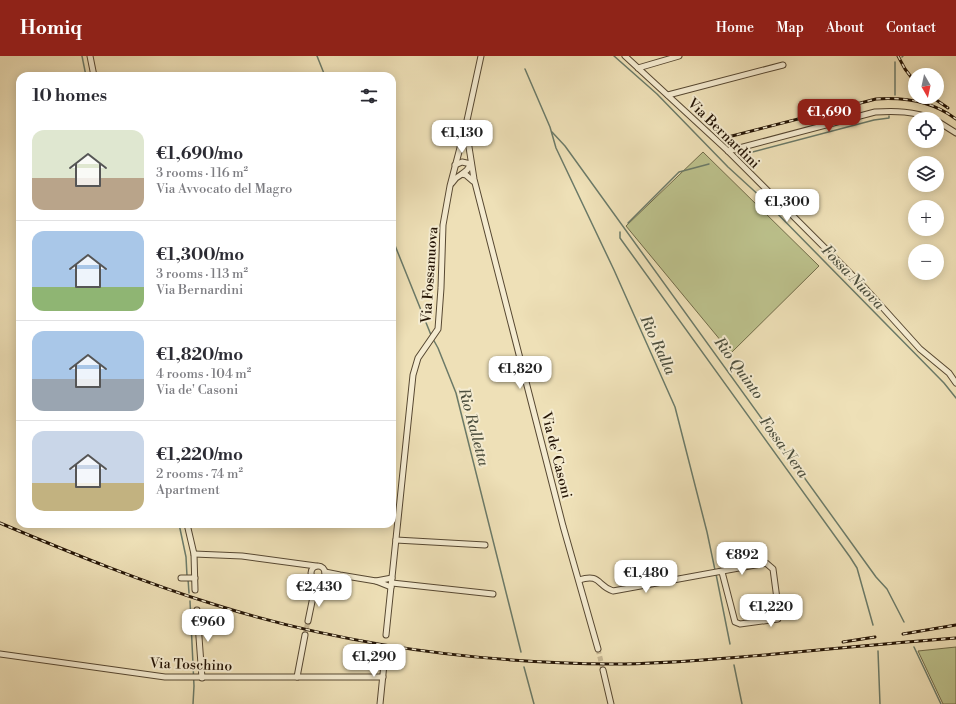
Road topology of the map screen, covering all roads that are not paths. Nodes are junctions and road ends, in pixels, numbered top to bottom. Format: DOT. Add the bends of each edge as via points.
graph roads {
  1 [pos="90,56"];
  2 [pos="481,56"];
  3 [pos="625,56"];
  4 [pos="679,56"];
  5 [pos="783,65"];
  6 [pos="638,68"];
  7 [pos="93,72"];
  8 [pos="668,95"];
  9 [pos="911,112"];
  10 [pos="466,125"];
  11 [pos="944,125"];
  12 [pos="956,133"];
  13 [pos="728,151"];
  14 [pos="471,164"];
  15 [pos="455,165"];
  16 [pos="462,174"];
  17 [pos="474,182"];
  18 [pos="450,186"];
  19 [pos="956,382"];
  20 [pos="188,528"];
  21 [pos="396,540"];
  22 [pos="485,545"];
  23 [pos="194,554"];
  24 [pos="299,564"];
  25 [pos="316,566"];
  26 [pos="311,571"];
  27 [pos="721,572"];
  28 [pos="323,576"];
  29 [pos="183,578"];
  30 [pos="195,578"];
  31 [pos="313,578"];
  32 [pos="579,580"];
  33 [pos="376,581"];
  34 [pos="392,582"];
  35 [pos="195,590"];
  36 [pos="314,592"];
  37 [pos="492,594"];
  38 [pos="197,610"];
  39 [pos="308,621"];
  40 [pos="304,635"];
  41 [pos="386,635"];
  42 [pos="598,649"];
  43 [pos="0,654"];
  44 [pos="385,654"];
  45 [pos="603,670"];
  46 [pos="297,677"];
  47 [pos="383,677"];
  48 [pos="196,678"];
  49 [pos="380,704"];
  50 [pos="611,704"];
  1 -- 7 [label="street"];
  2 -- 10 [label="street, Via Fossanuova"];
  3 -- 6 [label="street, Via Bernardini"];
  4 -- 6 [label="street"];
  5 -- 8 [label="street"];
  6 -- 8 [label="street, Via Bernardini"];
  8 -- 13 [label="street, Via Bernardini"];
  9 -- 13 [label="street" via="875,112"];
  10 -- 14 [label="street, Via de' Casoni"];
  10 -- 15 [label="street, Via Fossanuova"];
  11 -- 12 [label="street"];
  13 -- 19 [label="street, Via Bernardini" via="865,288 920,349"];
  14 -- 15 [label="street" via="462,162"];
  14 -- 16 [label="street"];
  14 -- 17 [label="street, Via de' Casoni"];
  15 -- 18 [label="street, Via Fossanuova"];
  16 -- 17 [label="street"];
  16 -- 18 [label="street"];
  17 -- 32 [label="street, Via de' Casoni"];
  18 -- 21 [label="street, Via Fossanuova" via="443,225 438,329 418,358 413,375"];
  20 -- 23 [label="street"];
  21 -- 22 [label="street"];
  21 -- 34 [label="street, Via Fossanuova"];
  23 -- 24 [label="street" via="242,556"];
  23 -- 30 [label="street"];
  24 -- 25 [label="street"];
  24 -- 26 [label="street"];
  25 -- 26 [label="street"];
  25 -- 28 [label="street" via="321,566"];
  26 -- 31 [label="street"];
  27 -- 27 [label="street" via="760,563 770,566 773,569 778,619 740,624 735,622"];
  27 -- 32 [label="street" via="613,591 597,579"];
  28 -- 31 [label="street" via="316,580"];
  28 -- 33 [label="street"];
  28 -- 36 [label="street"];
  29 -- 30 [label="street"];
  30 -- 35 [label="street"];
  31 -- 36 [label="street"];
  32 -- 42 [label="street, Via de' Casoni"];
  33 -- 34 [label="street"];
  33 -- 34 [label="street"];
  34 -- 37 [label="street"];
  34 -- 41 [label="street, Via Fossanuova"];
  36 -- 39 [label="street"];
  38 -- 48 [label="street"];
  40 -- 46 [label="street"];
  43 -- 48 [label="street, Via Toschino" via="144,675"];
  44 -- 47 [label="street"];
  45 -- 50 [label="street"];
  46 -- 47 [label="street, Via Toschino"];
  46 -- 48 [label="street, Via Toschino"];
  47 -- 49 [label="street"];
}
